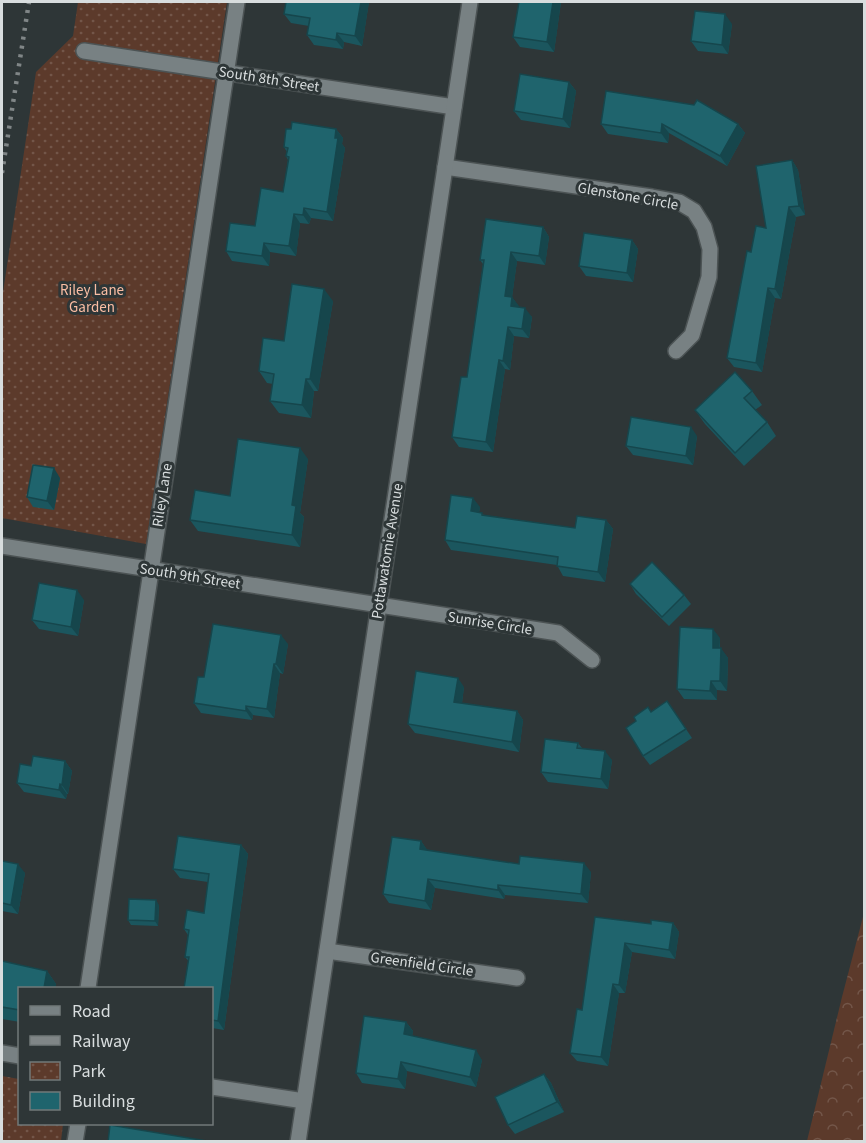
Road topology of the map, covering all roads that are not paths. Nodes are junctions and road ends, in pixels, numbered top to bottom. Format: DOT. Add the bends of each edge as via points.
graph roads {
  1 [pos="237,2"];
  2 [pos="470,2"];
  3 [pos="84,51"];
  4 [pos="226,73"];
  5 [pos="454,107"];
  6 [pos="445,167"];
  7 [pos="676,351"];
  8 [pos="2,546"];
  9 [pos="150,570"];
  10 [pos="379,606"];
  11 [pos="592,660"];
  12 [pos="327,951"];
  13 [pos="517,978"];
  14 [pos="88,987"];
  15 [pos="2,1053"];
  16 [pos="18,1056"];
  17 [pos="213,1087"];
  18 [pos="304,1101"];
  19 [pos="78,1125"];
  20 [pos="75,1142"];
  21 [pos="298,1142"];
  1 -- 4 [label="street, Riley Lane"];
  2 -- 5 [label="street, Pottawatomie Avenue"];
  3 -- 4 [label="street, South 8th Street"];
  4 -- 5 [label="street, South 8th Street"];
  4 -- 9 [label="street, Riley Lane"];
  5 -- 6 [label="street, Pottawatomie Avenue"];
  6 -- 7 [label="street, Glenstone Circle" via="652,197 679,202 694,212 704,226 710,249 709,278 692,335"];
  6 -- 10 [label="street, Pottawatomie Avenue"];
  8 -- 9 [label="street, South 9th Street"];
  9 -- 10 [label="street, South 9th Street"];
  9 -- 14 [label="street, Riley Lane"];
  10 -- 11 [label="street, Sunrise Circle" via="558,633"];
  10 -- 12 [label="street, Pottawatomie Avenue"];
  12 -- 13 [label="street, Greenfield Circle"];
  12 -- 18 [label="street, Pottawatomie Avenue"];
  15 -- 16 [label="street"];
  17 -- 18 [label="street"];
  18 -- 21 [label="street, Pottawatomie Avenue"];
  19 -- 20 [label="street"];
}
